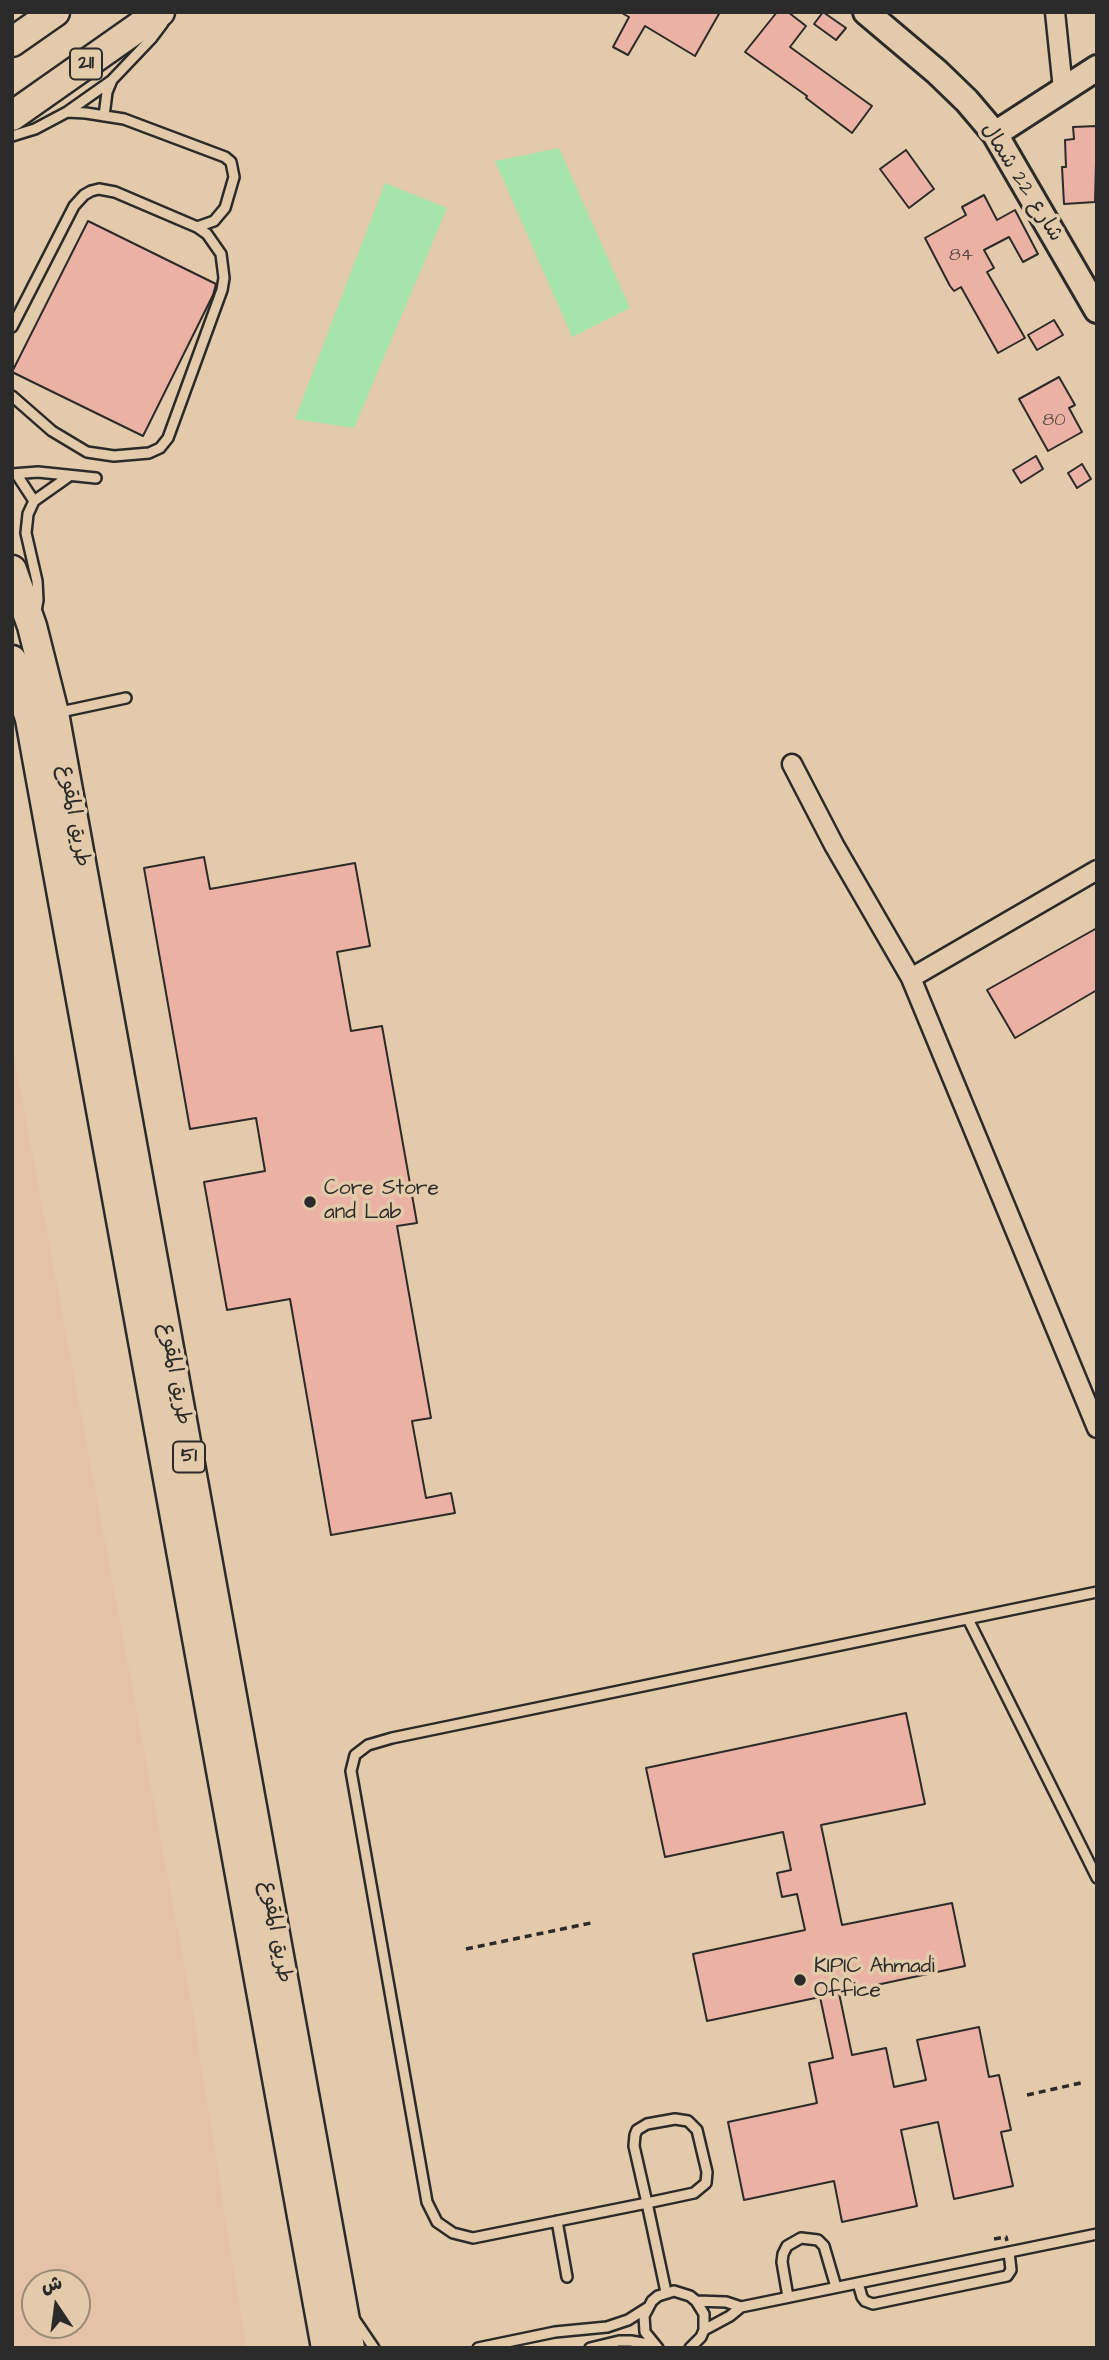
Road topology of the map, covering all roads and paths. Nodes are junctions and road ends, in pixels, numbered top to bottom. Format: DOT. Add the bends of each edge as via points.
graph roads {
  1 [pos="55,12"];
  2 [pos="160,12"];
  3 [pos="171,12"];
  4 [pos="866,12"];
  5 [pos="1055,12"];
  6 [pos="12,42"];
  7 [pos="1097,68"];
  8 [pos="112,80"];
  9 [pos="1063,89"];
  10 [pos="67,112"];
  11 [pos="12,116"];
  12 [pos="104,116"];
  13 [pos="995,134"];
  14 [pos="12,136"];
  15 [pos="197,227"];
  16 [pos="1097,310"];
  17 [pos="12,327"];
  18 [pos="12,396"];
  19 [pos="14,474"];
  20 [pos="68,477"];
  21 [pos="96,478"];
  22 [pos="34,501"];
  23 [pos="12,570"];
  24 [pos="32,626"];
  25 [pos="12,660"];
  26 [pos="126,698"];
  27 [pos="54,713"];
  28 [pos="792,764"];
  29 [pos="1097,870"];
  30 [pos="911,978"];
  31 [pos="1097,1428"];
  32 [pos="1097,1592"];
  33 [pos="968,1619"];
  34 [pos="1097,1878"];
  35 [pos="591,1923"];
  36 [pos="467,1949"];
  37 [pos="1084,2082"];
  38 [pos="1027,2095"];
  39 [pos="647,2203"];
  40 [pos="557,2221"];
  41 [pos="1097,2234"];
  42 [pos="992,2240"];
  43 [pos="1009,2252"];
  44 [pos="567,2277"];
  45 [pos="858,2283"];
  46 [pos="836,2287"];
  47 [pos="666,2292"];
  48 [pos="788,2297"];
  49 [pos="342,2301"];
  50 [pos="696,2301"];
  51 [pos="741,2307"];
  52 [pos="647,2308"];
  53 [pos="702,2333"];
  54 [pos="656,2347"];
  55 [pos="326,2348"];
  56 [pos="350,2348"];
  57 [pos="374,2348"];
  58 [pos="478,2348"];
  59 [pos="590,2348"];
  60 [pos="690,2348"];
  61 [pos="699,2348"];
  1 -- 6 [label="main road"];
  2 -- 11 [label="main road, 211"];
  3 -- 8 [label="lane"];
  4 -- 13 [label="street, شارع 22 شمال" via="937,72"];
  5 -- 9 [label="street"];
  7 -- 9 [label="street"];
  8 -- 10 [label="lane"];
  8 -- 12 [label="lane"];
  9 -- 13 [label="street"];
  10 -- 12 [label="lane"];
  10 -- 14 [label="lane"];
  12 -- 15 [label="lane" via="218,153 230,162 234,177 225,208 214,221"];
  13 -- 16 [label="street, شارع 22 شمال"];
  15 -- 17 [label="lane" via="107,190 84,194"];
  15 -- 18 [label="lane" via="221,254 222,290 160,448 114,456 87,452"];
  19 -- 20 [label="lane"];
  19 -- 22 [label="lane"];
  20 -- 21 [label="lane"];
  20 -- 22 [label="lane"];
  22 -- 24 [label="lane" via="26,533 37,581"];
  23 -- 24 [label="main road, طريق المقوع / 51"];
  24 -- 27 [label="main road, طريق المقوع / 51"];
  25 -- 55 [label="main road, طريق المقوع / 51" via="30,719"];
  26 -- 27 [label="lane"];
  27 -- 49 [label="main road, طريق المقوع / 51"];
  28 -- 30 [label="street"];
  29 -- 30 [label="street"];
  30 -- 31 [label="street"];
  32 -- 33 [label="lane"];
  33 -- 34 [label="lane"];
  33 -- 40 [label="lane" via="391,1738 355,1755 351,1770 427,2202 437,2222 453,2233 473,2238"];
  35 -- 36 [label="path"];
  37 -- 38 [label="path"];
  39 -- 39 [label="lane" via="694,2193 706,2183 699,2135 688,2121 647,2124 635,2135"];
  39 -- 40 [label="lane"];
  39 -- 47 [label="lane"];
  40 -- 44 [label="lane"];
  41 -- 43 [label="lane"];
  42 -- 43 [label="path" via="1006,2237"];
  43 -- 45 [label="lane"];
  43 -- 45 [label="lane" via="1012,2270 990,2280 873,2304 862,2297"];
  45 -- 46 [label="lane"];
  46 -- 48 [label="lane"];
  46 -- 48 [label="lane" via="824,2246 818,2240 801,2238 783,2254"];
  47 -- 50 [label="lane" via="682,2292"];
  47 -- 52 [label="lane"];
  48 -- 51 [label="lane"];
  49 -- 56 [label="main road, طريق المقوع / 51"];
  49 -- 57 [label="lane"];
  50 -- 51 [label="lane"];
  50 -- 53 [label="lane" via="704,2314"];
  51 -- 53 [label="lane"];
  52 -- 54 [label="lane" via="643,2324"];
  52 -- 58 [label="lane" via="607,2327"];
  53 -- 60 [label="lane"];
  53 -- 61 [label="lane"];
  54 -- 59 [label="lane" via="619,2341"];
}
